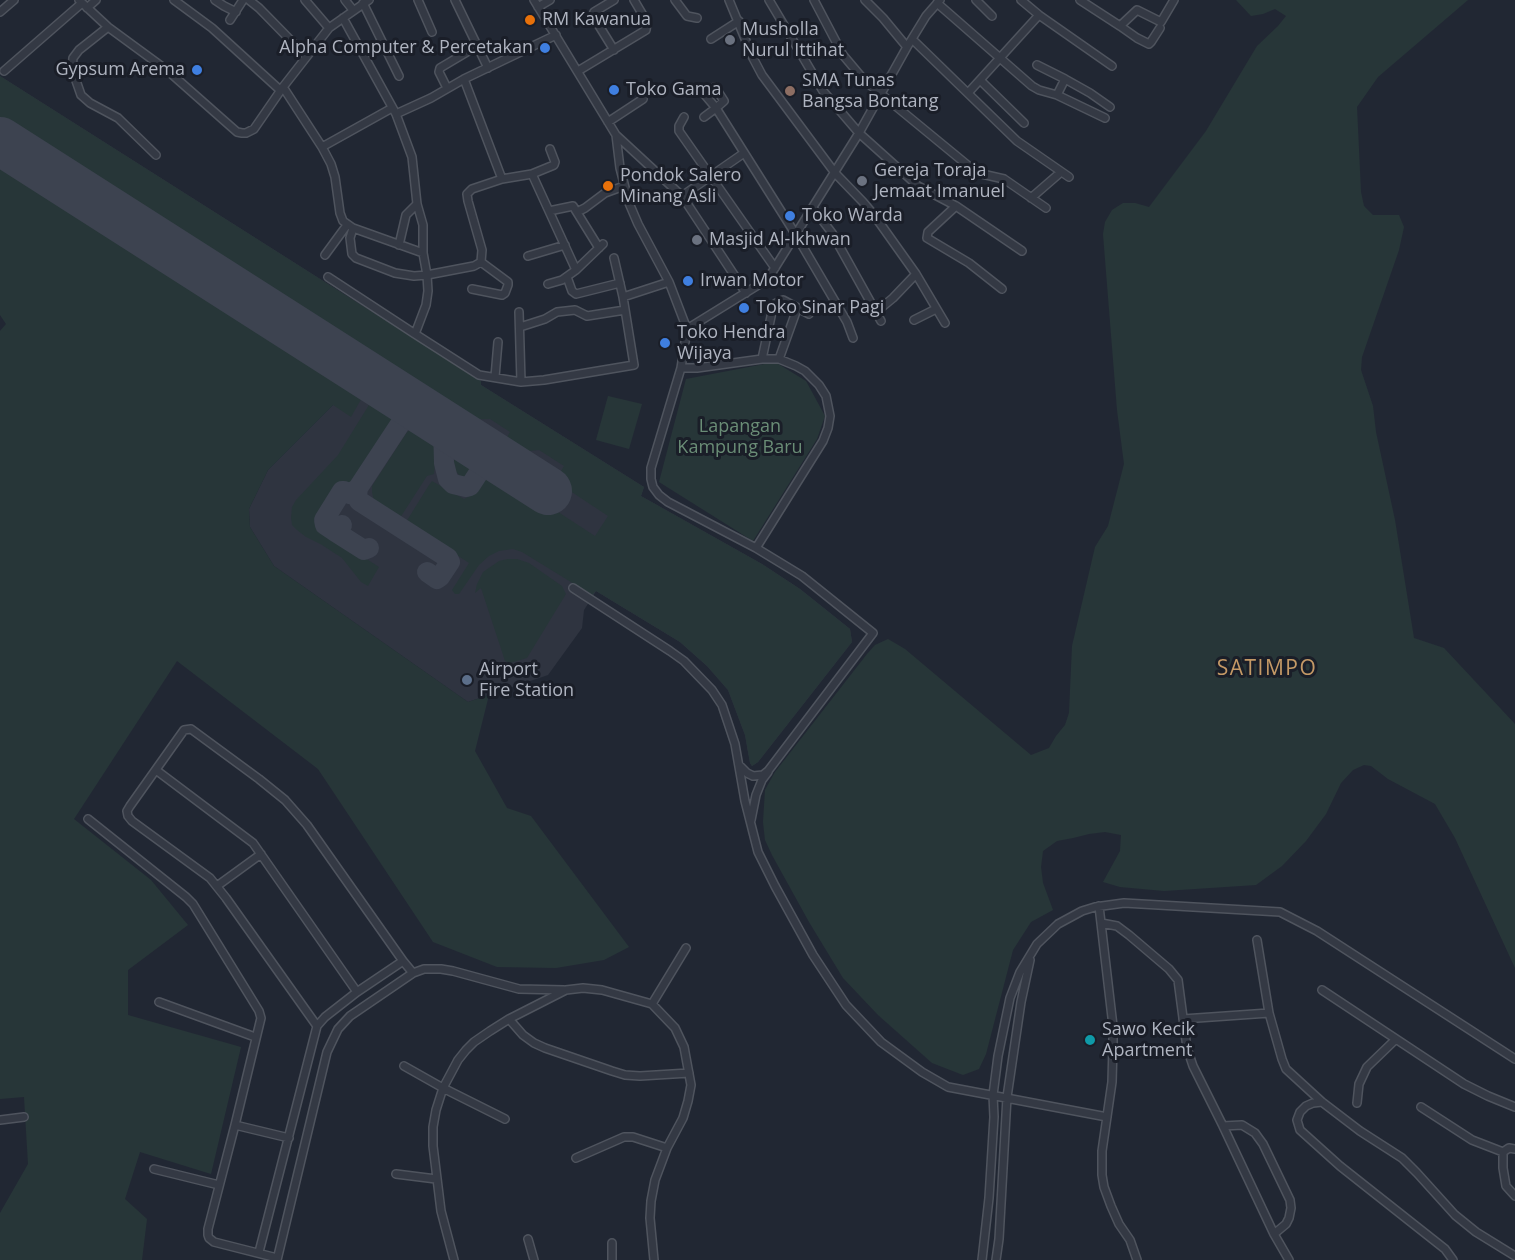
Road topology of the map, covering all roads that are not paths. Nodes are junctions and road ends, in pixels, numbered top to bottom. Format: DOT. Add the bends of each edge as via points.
graph roads {
  1 [pos="14,0"];
  2 [pos="96,0"];
  3 [pos="174,0"];
  4 [pos="215,0"];
  5 [pos="243,0"];
  6 [pos="249,0"];
  7 [pos="305,0"];
  8 [pos="345,0"];
  9 [pos="418,0"];
  10 [pos="455,0"];
  11 [pos="534,0"];
  12 [pos="550,0"];
  13 [pos="614,0"];
  14 [pos="634,0"];
  15 [pos="675,0"];
  16 [pos="729,0"];
  17 [pos="769,0"];
  18 [pos="814,0"];
  19 [pos="865,0"];
  20 [pos="976,0"];
  21 [pos="1021,0"];
  22 [pos="1080,0"];
  23 [pos="938,1"];
  24 [pos="1171,1"];
  25 [pos="366,2"];
  26 [pos="83,4"];
  27 [pos="538,7"];
  28 [pos="353,10"];
  29 [pos="0,12"];
  30 [pos="236,12"];
  31 [pos="1039,15"];
  32 [pos="992,16"];
  33 [pos="343,18"];
  34 [pos="697,18"];
  35 [pos="231,20"];
  36 [pos="739,21"];
  37 [pos="108,27"];
  38 [pos="1120,27"];
  39 [pos="329,28"];
  40 [pos="1160,28"];
  41 [pos="432,32"];
  42 [pos="556,35"];
  43 [pos="711,39"];
  44 [pos="912,39"];
  45 [pos="477,46"];
  46 [pos="907,47"];
  47 [pos="614,50"];
  48 [pos="306,56"];
  49 [pos="1000,59"];
  50 [pos="1037,65"];
  51 [pos="1112,66"];
  52 [pos="488,68"];
  53 [pos="4,71"];
  54 [pos="578,71"];
  55 [pos="399,76"];
  56 [pos="464,79"];
  57 [pos="1065,79"];
  58 [pos="980,80"];
  59 [pos="715,87"];
  60 [pos="282,88"];
  61 [pos="447,88"];
  62 [pos="968,93"];
  63 [pos="882,94"];
  64 [pos="705,95"];
  65 [pos="1056,95"];
  66 [pos="643,99"];
  67 [pos="716,108"];
  68 [pos="1110,108"];
  69 [pos="394,111"];
  70 [pos="684,117"];
  71 [pos="704,117"];
  72 [pos="1105,118"];
  73 [pos="608,122"];
  74 [pos="1024,123"];
  75 [pos="859,133"];
  76 [pos="616,135"];
  77 [pos="322,147"];
  78 [pos="550,149"];
  79 [pos="744,153"];
  80 [pos="156,155"];
  81 [pos="835,172"];
  82 [pos="1061,172"];
  83 [pos="532,174"];
  84 [pos="711,176"];
  85 [pos="1069,177"];
  86 [pos="502,179"];
  87 [pos="624,186"];
  88 [pos="682,195"];
  89 [pos="1031,198"];
  90 [pos="417,204"];
  91 [pos="956,206"];
  92 [pos="1046,207"];
  93 [pos="813,208"];
  94 [pos="549,212"];
  95 [pos="577,212"];
  96 [pos="350,226"];
  97 [pos="796,235"];
  98 [pos="399,245"];
  99 [pos="565,245"];
  100 [pos="1022,251"];
  101 [pos="423,253"];
  102 [pos="325,255"];
  103 [pos="528,256"];
  104 [pos="614,258"];
  105 [pos="481,262"];
  106 [pos="776,268"];
  107 [pos="576,270"];
  108 [pos="916,274"];
  109 [pos="427,275"];
  110 [pos="567,277"];
  111 [pos="328,278"];
  112 [pos="669,282"];
  113 [pos="620,283"];
  114 [pos="548,284"];
  115 [pos="472,289"];
  116 [pos="1002,290"];
  117 [pos="746,293"];
  118 [pos="575,294"];
  119 [pos="623,297"];
  120 [pos="797,309"];
  121 [pos="936,309"];
  122 [pos="572,310"];
  123 [pos="625,310"];
  124 [pos="519,312"];
  125 [pos="876,312"];
  126 [pos="809,314"];
  127 [pos="914,320"];
  128 [pos="881,321"];
  129 [pos="945,323"];
  130 [pos="520,327"];
  131 [pos="687,329"];
  132 [pos="415,334"];
  133 [pos="853,338"];
  134 [pos="498,342"];
  135 [pos="762,358"];
  136 [pos="779,359"];
  137 [pos="681,368"];
  138 [pos="495,377"];
  139 [pos="521,382"];
  140 [pos="756,548"];
  141 [pos="573,588"];
  142 [pos="739,765"];
  143 [pos="156,770"];
  144 [pos="768,771"];
  145 [pos="88,819"];
  146 [pos="751,826"];
  147 [pos="261,854"];
  148 [pos="218,886"];
  149 [pos="1099,906"];
  150 [pos="1101,923"];
  151 [pos="1257,940"];
  152 [pos="686,948"];
  153 [pos="1032,955"];
  154 [pos="403,961"];
  155 [pos="413,973"];
  156 [pos="534,990"];
  157 [pos="566,990"];
  158 [pos="1322,990"];
  159 [pos="357,992"];
  160 [pos="159,1002"];
  161 [pos="540,1003"];
  162 [pos="652,1004"];
  163 [pos="1269,1013"];
  164 [pos="509,1019"];
  165 [pos="1183,1019"];
  166 [pos="317,1026"];
  167 [pos="255,1037"];
  168 [pos="1396,1039"];
  169 [pos="1515,1059"];
  170 [pos="404,1066"];
  171 [pos="689,1073"];
  172 [pos="443,1088"];
  173 [pos="993,1095"];
  174 [pos="1007,1097"];
  175 [pos="1322,1102"];
  176 [pos="1357,1103"];
  177 [pos="1420,1107"];
  178 [pos="1515,1107"];
  179 [pos="24,1117"];
  180 [pos="1107,1117"];
  181 [pos="505,1119"];
  182 [pos="0,1120"];
  183 [pos="236,1125"];
  184 [pos="1223,1126"];
  185 [pos="289,1138"];
  186 [pos="667,1148"];
  187 [pos="1515,1149"];
  188 [pos="1503,1152"];
  189 [pos="576,1158"];
  190 [pos="154,1168"];
  191 [pos="396,1174"];
  192 [pos="436,1179"];
  193 [pos="219,1185"];
  194 [pos="1515,1196"];
  195 [pos="1274,1234"];
  196 [pos="528,1239"];
  197 [pos="612,1243"];
  198 [pos="259,1252"];
  199 [pos="1515,1256"];
  200 [pos="277,1259"];
  201 [pos="454,1260"];
  202 [pos="534,1260"];
  203 [pos="612,1260"];
  204 [pos="654,1260"];
  205 [pos="982,1260"];
  206 [pos="996,1260"];
  207 [pos="1137,1260"];
  208 [pos="1289,1260"];
  209 [pos="1453,1260"];
  1 -- 29 [label="street"];
  2 -- 26 [label="street"];
  3 -- 60 [label="street"];
  4 -- 30 [label="street"];
  5 -- 30 [label="street"];
  6 -- 48 [label="street"];
  7 -- 39 [label="street"];
  8 -- 28 [label="street"];
  9 -- 41 [label="street"];
  10 -- 45 [label="street"];
  11 -- 27 [label="street"];
  12 -- 27 [label="street"];
  13 -- 47 [label="street" via="593,16"];
  14 -- 47 [label="street" via="647,22 646,30"];
  15 -- 34 [label="street" via="687,16"];
  16 -- 36 [label="street"];
  17 -- 75 [label="street" via="823,91"];
  18 -- 63 [label="street" via="843,55"];
  19 -- 46 [label="street"];
  20 -- 32 [label="street"];
  21 -- 31 [label="street"];
  22 -- 38 [label="street"];
  23 -- 44 [label="street"];
  23 -- 49 [label="street"];
  24 -- 38 [label="street" via="1161,22 1137,10"];
  25 -- 28 [label="street"];
  25 -- 55 [label="street"];
  26 -- 37 [label="street"];
  26 -- 53 [label="street"];
  27 -- 42 [label="street"];
  28 -- 33 [label="street"];
  30 -- 35 [label="street"];
  31 -- 49 [label="street"];
  31 -- 51 [label="street"];
  33 -- 39 [label="street"];
  33 -- 69 [label="street"];
  36 -- 43 [label="street"];
  36 -- 81 [label="street" via="762,75"];
  37 -- 60 [label="street" via="168,71 242,134 254,129"];
  37 -- 80 [label="street" via="73,58 72,69 81,95 118,118"];
  38 -- 40 [label="street" via="1149,44"];
  39 -- 48 [label="street"];
  42 -- 52 [label="street"];
  42 -- 54 [label="street"];
  44 -- 46 [label="street"];
  44 -- 62 [label="street"];
  45 -- 52 [label="street"];
  45 -- 61 [label="street" via="440,68"];
  46 -- 63 [label="street"];
  47 -- 54 [label="street"];
  48 -- 60 [label="street"];
  49 -- 58 [label="street"];
  49 -- 65 [label="street" via="1032,86"];
  50 -- 57 [label="street"];
  52 -- 56 [label="street"];
  54 -- 73 [label="street"];
  56 -- 61 [label="street"];
  56 -- 86 [label="street"];
  57 -- 65 [label="street"];
  57 -- 68 [label="street"];
  58 -- 62 [label="street"];
  58 -- 74 [label="street"];
  59 -- 67 [label="street" via="724,101"];
  60 -- 77 [label="street"];
  61 -- 69 [label="street"];
  62 -- 82 [label="street" via="1017,141"];
  63 -- 75 [label="street"];
  63 -- 89 [label="street" via="971,168 1004,179"];
  64 -- 67 [label="street"];
  65 -- 72 [label="street"];
  66 -- 73 [label="street"];
  67 -- 71 [label="street"];
  67 -- 79 [label="street"];
  69 -- 77 [label="street"];
  69 -- 90 [label="street" via="412,157"];
  70 -- 84 [label="street" via="679,131"];
  73 -- 76 [label="street"];
  75 -- 81 [label="street"];
  75 -- 91 [label="street" via="918,186"];
  76 -- 87 [label="street"];
  76 -- 88 [label="street"];
  77 -- 96 [label="street" via="334,170 341,218"];
  78 -- 83 [label="street" via="555,165"];
  79 -- 84 [label="street"];
  79 -- 97 [label="street"];
  81 -- 93 [label="street"];
  81 -- 108 [label="street" via="868,208"];
  82 -- 85 [label="street"];
  82 -- 89 [label="street"];
  83 -- 86 [label="street"];
  83 -- 94 [label="street"];
  84 -- 88 [label="street"];
  84 -- 106 [label="street"];
  86 -- 105 [label="street" via="467,194 482,250"];
  87 -- 95 [label="street" via="605,193"];
  87 -- 112 [label="street" via="638,225"];
  88 -- 117 [label="street"];
  89 -- 92 [label="street"];
  90 -- 98 [label="street" via="406,215"];
  90 -- 101 [label="street" via="423,225"];
  91 -- 100 [label="street"];
  91 -- 116 [label="street" via="928,232 927,238 975,267"];
  93 -- 97 [label="street"];
  93 -- 125 [label="street" via="832,233"];
  94 -- 95 [label="street" via="573,206"];
  94 -- 99 [label="street"];
  95 -- 107 [label="street" via="601,246"];
  96 -- 98 [label="street"];
  96 -- 102 [label="street"];
  96 -- 109 [label="street" via="350,248 356,258 395,273"];
  97 -- 106 [label="street"];
  97 -- 133 [label="street"];
  98 -- 101 [label="street"];
  99 -- 103 [label="street"];
  99 -- 107 [label="street"];
  101 -- 109 [label="street"];
  104 -- 113 [label="street"];
  105 -- 109 [label="street"];
  105 -- 115 [label="street" via="508,285 502,295"];
  106 -- 117 [label="street"];
  107 -- 110 [label="street"];
  108 -- 121 [label="street"];
  108 -- 125 [label="street"];
  109 -- 132 [label="street" via="427,297"];
  110 -- 114 [label="street"];
  110 -- 118 [label="street"];
  111 -- 132 [label="street"];
  112 -- 119 [label="street"];
  112 -- 131 [label="street"];
  113 -- 118 [label="street"];
  113 -- 119 [label="street"];
  117 -- 131 [label="street"];
  118 -- 122 [label="street"];
  119 -- 123 [label="street"];
  120 -- 126 [label="street"];
  120 -- 135 [label="street" via="783,300 775,304"];
  120 -- 136 [label="street"];
  121 -- 127 [label="street"];
  121 -- 129 [label="street"];
  122 -- 123 [label="street" via="588,316"];
  122 -- 130 [label="street"];
  123 -- 139 [label="street" via="634,365"];
  124 -- 130 [label="street"];
  125 -- 128 [label="street"];
  130 -- 139 [label="street"];
  131 -- 137 [label="street"];
  132 -- 138 [label="street" via="479,375"];
  134 -- 138 [label="street"];
  135 -- 136 [label="street"];
  135 -- 137 [label="street"];
  136 -- 140 [label="street" via="805,371 819,386 826,396 830,416 823,441"];
  137 -- 140 [label="street" via="651,468 653,487 668,502"];
  138 -- 139 [label="street"];
  140 -- 144 [label="street" via="802,576 873,633"];
  141 -- 142 [label="street" via="670,651 701,678 722,705"];
  142 -- 144 [label="street" via="753,776"];
  142 -- 146 [label="street"];
  143 -- 147 [label="street" via="253,843"];
  143 -- 148 [label="street" via="130,806 128,816"];
  143 -- 154 [label="street" via="184,730 191,729 267,785 307,825"];
  144 -- 146 [label="street" via="756,795"];
  145 -- 167 [label="street" via="192,904 259,1011 261,1018"];
  146 -- 173 [label="street" via="775,886 846,1005 881,1042 922,1072 948,1087"];
  147 -- 148 [label="street"];
  147 -- 159 [label="street"];
  148 -- 166 [label="street"];
  149 -- 150 [label="street"];
  149 -- 153 [label="street" via="1058,924 1037,944"];
  149 -- 169 [label="street" via="1124,903 1280,912 1317,931"];
  150 -- 165 [label="street" via="1117,926 1176,975"];
  150 -- 180 [label="street" via="1113,1026"];
  151 -- 163 [label="street"];
  152 -- 162 [label="street"];
  153 -- 173 [label="street" via="1010,998"];
  153 -- 174 [label="street"];
  154 -- 155 [label="street"];
  154 -- 159 [label="street"];
  155 -- 156 [label="street" via="441,969"];
  155 -- 200 [label="street" via="350,1016 332,1040"];
  156 -- 157 [label="street"];
  156 -- 161 [label="street"];
  157 -- 161 [label="street"];
  157 -- 162 [label="street" via="602,990"];
  158 -- 168 [label="street"];
  159 -- 166 [label="street"];
  160 -- 167 [label="street"];
  161 -- 164 [label="street"];
  162 -- 171 [label="street" via="675,1028"];
  163 -- 165 [label="street"];
  163 -- 175 [label="street" via="1286,1069"];
  164 -- 171 [label="street" via="540,1046 619,1073"];
  164 -- 172 [label="street" via="466,1050"];
  165 -- 184 [label="street" via="1193,1066"];
  166 -- 185 [label="street"];
  167 -- 183 [label="street"];
  168 -- 176 [label="street" via="1367,1067 1359,1084"];
  168 -- 178 [label="street" via="1464,1084"];
  170 -- 172 [label="street"];
  171 -- 186 [label="street" via="688,1101"];
  172 -- 181 [label="street"];
  172 -- 192 [label="street" via="433,1127"];
  173 -- 174 [label="street"];
  173 -- 205 [label="street"];
  174 -- 180 [label="street"];
  174 -- 206 [label="street"];
  175 -- 199 [label="street" via="1402,1158 1455,1215"];
  175 -- 209 [label="street" via="1313,1102 1300,1112 1300,1130 1445,1249"];
  177 -- 188 [label="street" via="1472,1140"];
  179 -- 182 [label="street"];
  180 -- 207 [label="street" via="1102,1151 1104,1188"];
  183 -- 185 [label="street"];
  183 -- 193 [label="street"];
  184 -- 195 [label="street"];
  184 -- 195 [label="street" via="1242,1125 1255,1133 1290,1200 1289,1218"];
  185 -- 198 [label="street"];
  186 -- 189 [label="street" via="624,1137"];
  186 -- 204 [label="street" via="651,1201"];
  187 -- 188 [label="street"];
  188 -- 194 [label="street" via="1506,1186"];
  190 -- 193 [label="street"];
  191 -- 192 [label="street"];
  192 -- 201 [label="street"];
  193 -- 198 [label="street" via="209,1238"];
  195 -- 208 [label="street"];
  196 -- 202 [label="street"];
  197 -- 203 [label="street"];
  198 -- 200 [label="street"];
}
